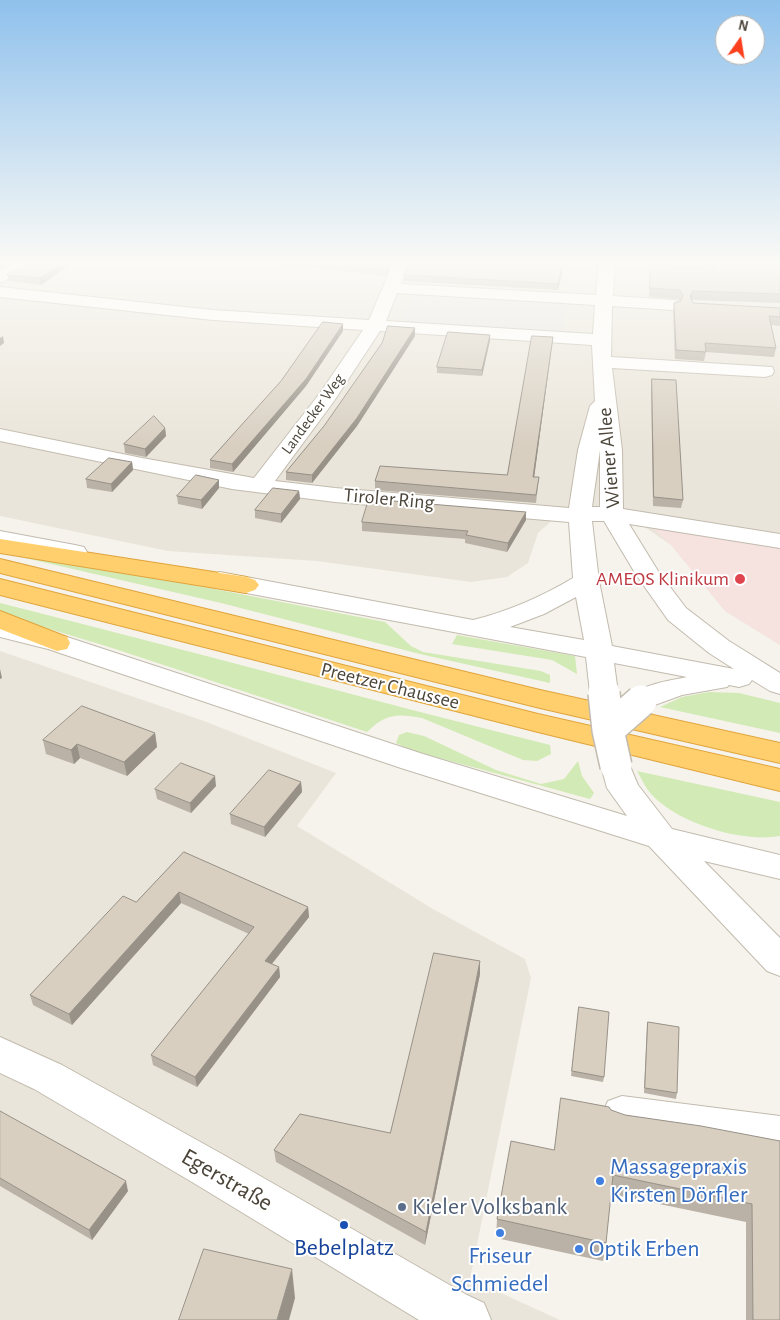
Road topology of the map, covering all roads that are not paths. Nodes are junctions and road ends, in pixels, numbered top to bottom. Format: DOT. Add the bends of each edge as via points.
graph roads {
  1 [pos="325,323"];
  2 [pos="377,323"];
  3 [pos="603,323"];
  4 [pos="375,326"];
  5 [pos="601,340"];
  6 [pos="602,362"];
  7 [pos="765,371"];
  8 [pos="604,397"];
  9 [pos="0,435"];
  10 [pos="260,486"];
  11 [pos="580,513"];
  12 [pos="611,514"];
  13 [pos="0,538"];
  14 [pos="780,541"];
  15 [pos="0,546"];
  16 [pos="0,566"];
  17 [pos="586,581"];
  18 [pos="246,585"];
  19 [pos="0,588"];
  20 [pos="0,619"];
  21 [pos="461,626"];
  22 [pos="0,629"];
  23 [pos="57,643"];
  24 [pos="599,652"];
  25 [pos="739,678"];
  26 [pos="780,686"];
  27 [pos="608,730"];
  28 [pos="780,753"];
  29 [pos="780,780"];
  30 [pos="661,838"];
  31 [pos="780,850"];
  32 [pos="733,857"];
  33 [pos="780,867"];
  34 [pos="780,961"];
  35 [pos="0,1054"];
  36 [pos="622,1114"];
  37 [pos="780,1135"];
  38 [pos="455,1317"];
  1 -- 4 [label="street"];
  2 -- 4 [label="street, Landecker Weg"];
  3 -- 5 [label="street, Wiener Allee"];
  4 -- 5 [label="street"];
  4 -- 10 [label="street, Landecker Weg"];
  5 -- 6 [label="street, Wiener Allee"];
  6 -- 7 [label="street"];
  6 -- 8 [label="street, Wiener Allee"];
  8 -- 11 [label="street, Wiener Allee" via="595,422"];
  8 -- 12 [label="street, Wiener Allee" via="611,450"];
  9 -- 10 [label="street, Tiroler Ring"];
  10 -- 11 [label="street, Tiroler Ring" via="558,515"];
  11 -- 12 [label="street, Tiroler Ring"];
  11 -- 17 [label="street, Wiener Allee"];
  12 -- 14 [label="street, Tiroler Ring"];
  12 -- 26 [label="street, Wiener Allee" via="677,614 718,647"];
  13 -- 18 [label="street"];
  15 -- 18 [label="highway"];
  16 -- 28 [label="highway, Preetzer Chaussee" via="540,699"];
  17 -- 21 [label="street" via="528,612"];
  17 -- 24 [label="street, Wiener Allee"];
  18 -- 21 [label="street"];
  19 -- 29 [label="highway, Preetzer Chaussee" via="586,735"];
  20 -- 23 [label="highway"];
  21 -- 24 [label="street"];
  22 -- 23 [label="street"];
  23 -- 30 [label="street" via="400,759"];
  24 -- 25 [label="street"];
  24 -- 27 [label="street, Wiener Allee, bridge"];
  25 -- 26 [label="street"];
  25 -- 27 [label="street, bridge" via="694,683 657,693 641,701"];
  27 -- 30 [label="street, Wiener Allee, bridge" via="623,788"];
  30 -- 32 [label="street"];
  30 -- 34 [label="street, Wiener Allee"];
  31 -- 32 [label="street"];
  32 -- 33 [label="street"];
  35 -- 38 [label="street, Egerstraße" via="48,1077 207,1168"];
  36 -- 37 [label="street"];
}
